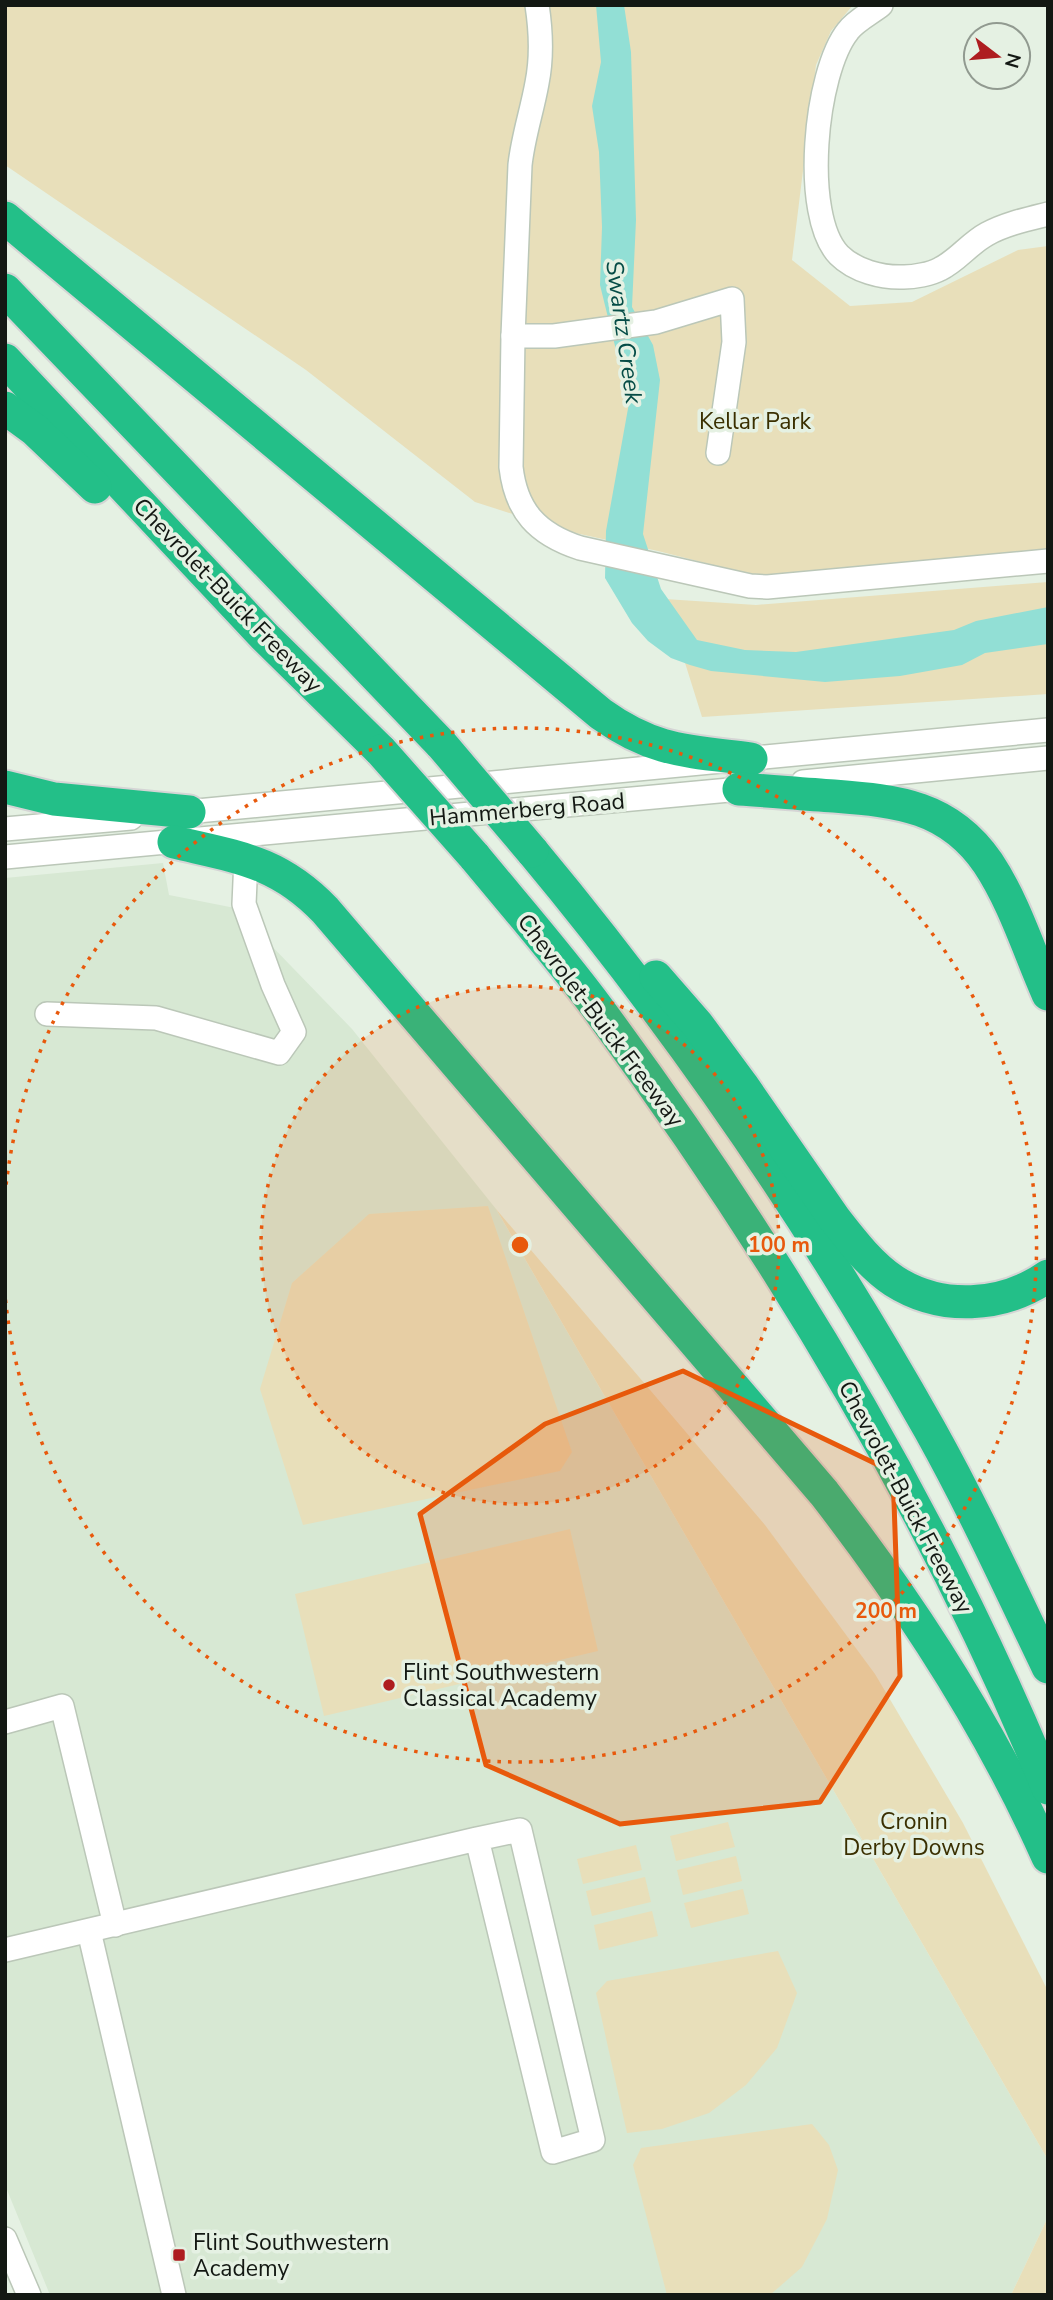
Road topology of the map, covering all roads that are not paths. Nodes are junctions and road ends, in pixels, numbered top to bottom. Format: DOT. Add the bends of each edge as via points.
graph roads {
  1 [pos="537,5"];
  2 [pos="881,5"];
  3 [pos="1048,214"];
  4 [pos="5,218"];
  5 [pos="5,290"];
  6 [pos="513,336"];
  7 [pos="5,360"];
  8 [pos="5,408"];
  9 [pos="718,453"];
  10 [pos="1048,561"];
  11 [pos="264,636"];
  12 [pos="1048,730"];
  13 [pos="1048,758"];
  14 [pos="745,774"];
  15 [pos="5,787"];
  16 [pos="189,812"];
  17 [pos="5,829"];
  18 [pos="174,842"];
  19 [pos="535,854"];
  20 [pos="5,857"];
  21 [pos="246,859"];
  22 [pos="1048,994"];
  23 [pos="47,1014"];
  24 [pos="1048,1276"];
  25 [pos="1048,1667"];
  26 [pos="5,1722"];
  27 [pos="1048,1788"];
  28 [pos="477,1839"];
  29 [pos="1048,1857"];
  30 [pos="115,1925"];
  31 [pos="89,1931"];
  32 [pos="5,1950"];
  33 [pos="5,2239"];
  34 [pos="29,2295"];
  35 [pos="174,2295"];
  1 -- 6 [label="street" via="541,55 520,165"];
  2 -- 3 [label="street" via="848,30 823,89 818,203 823,228 839,255 875,274 904,277 940,270 986,234"];
  4 -- 14 [label="highway" via="601,714 633,735"];
  5 -- 19 [label="highway, bridge" via="442,745"];
  6 -- 9 [label="street" via="554,336 656,322 732,299 734,342"];
  6 -- 10 [label="street" via="513,484 527,514 563,543 766,587"];
  7 -- 11 [label="highway, Chevrolet-Buick Freeway"];
  8 -- 11 [label="highway" via="35,430 180,569"];
  11 -- 27 [label="highway, Chevrolet-Buick Freeway, bridge" via="381,751 474,856 598,1009 732,1200 863,1413 927,1530"];
  12 -- 14 [label="street, Hammerberg Road"];
  13 -- 14 [label="street, Hammerberg Road"];
  14 -- 16 [label="street, Hammerberg Road"];
  14 -- 18 [label="street, Hammerberg Road"];
  14 -- 22 [label="highway" via="880,799 951,824 990,866"];
  15 -- 16 [label="highway" via="64,801"];
  16 -- 17 [label="street, Hammerberg Road"];
  18 -- 20 [label="street, Hammerberg Road"];
  18 -- 21 [label="highway"];
  19 -- 24 [label="highway" via="672,993 834,1219 878,1269 895,1282 952,1302 996,1300"];
  19 -- 25 [label="highway" via="701,1068 822,1250 930,1431"];
  21 -- 23 [label="street" via="244,904 294,1032 279,1053 156,1018"];
  21 -- 29 [label="highway" via="296,882 325,910 824,1493 954,1682 1010,1777"];
  26 -- 30 [label="street" via="62,1706"];
  28 -- 28 [label="street" via="554,2152 593,2140 520,1830"];
  28 -- 30 [label="street"];
  30 -- 31 [label="street"];
  31 -- 32 [label="street"];
  31 -- 35 [label="street"];
  33 -- 34 [label="street"];
}
